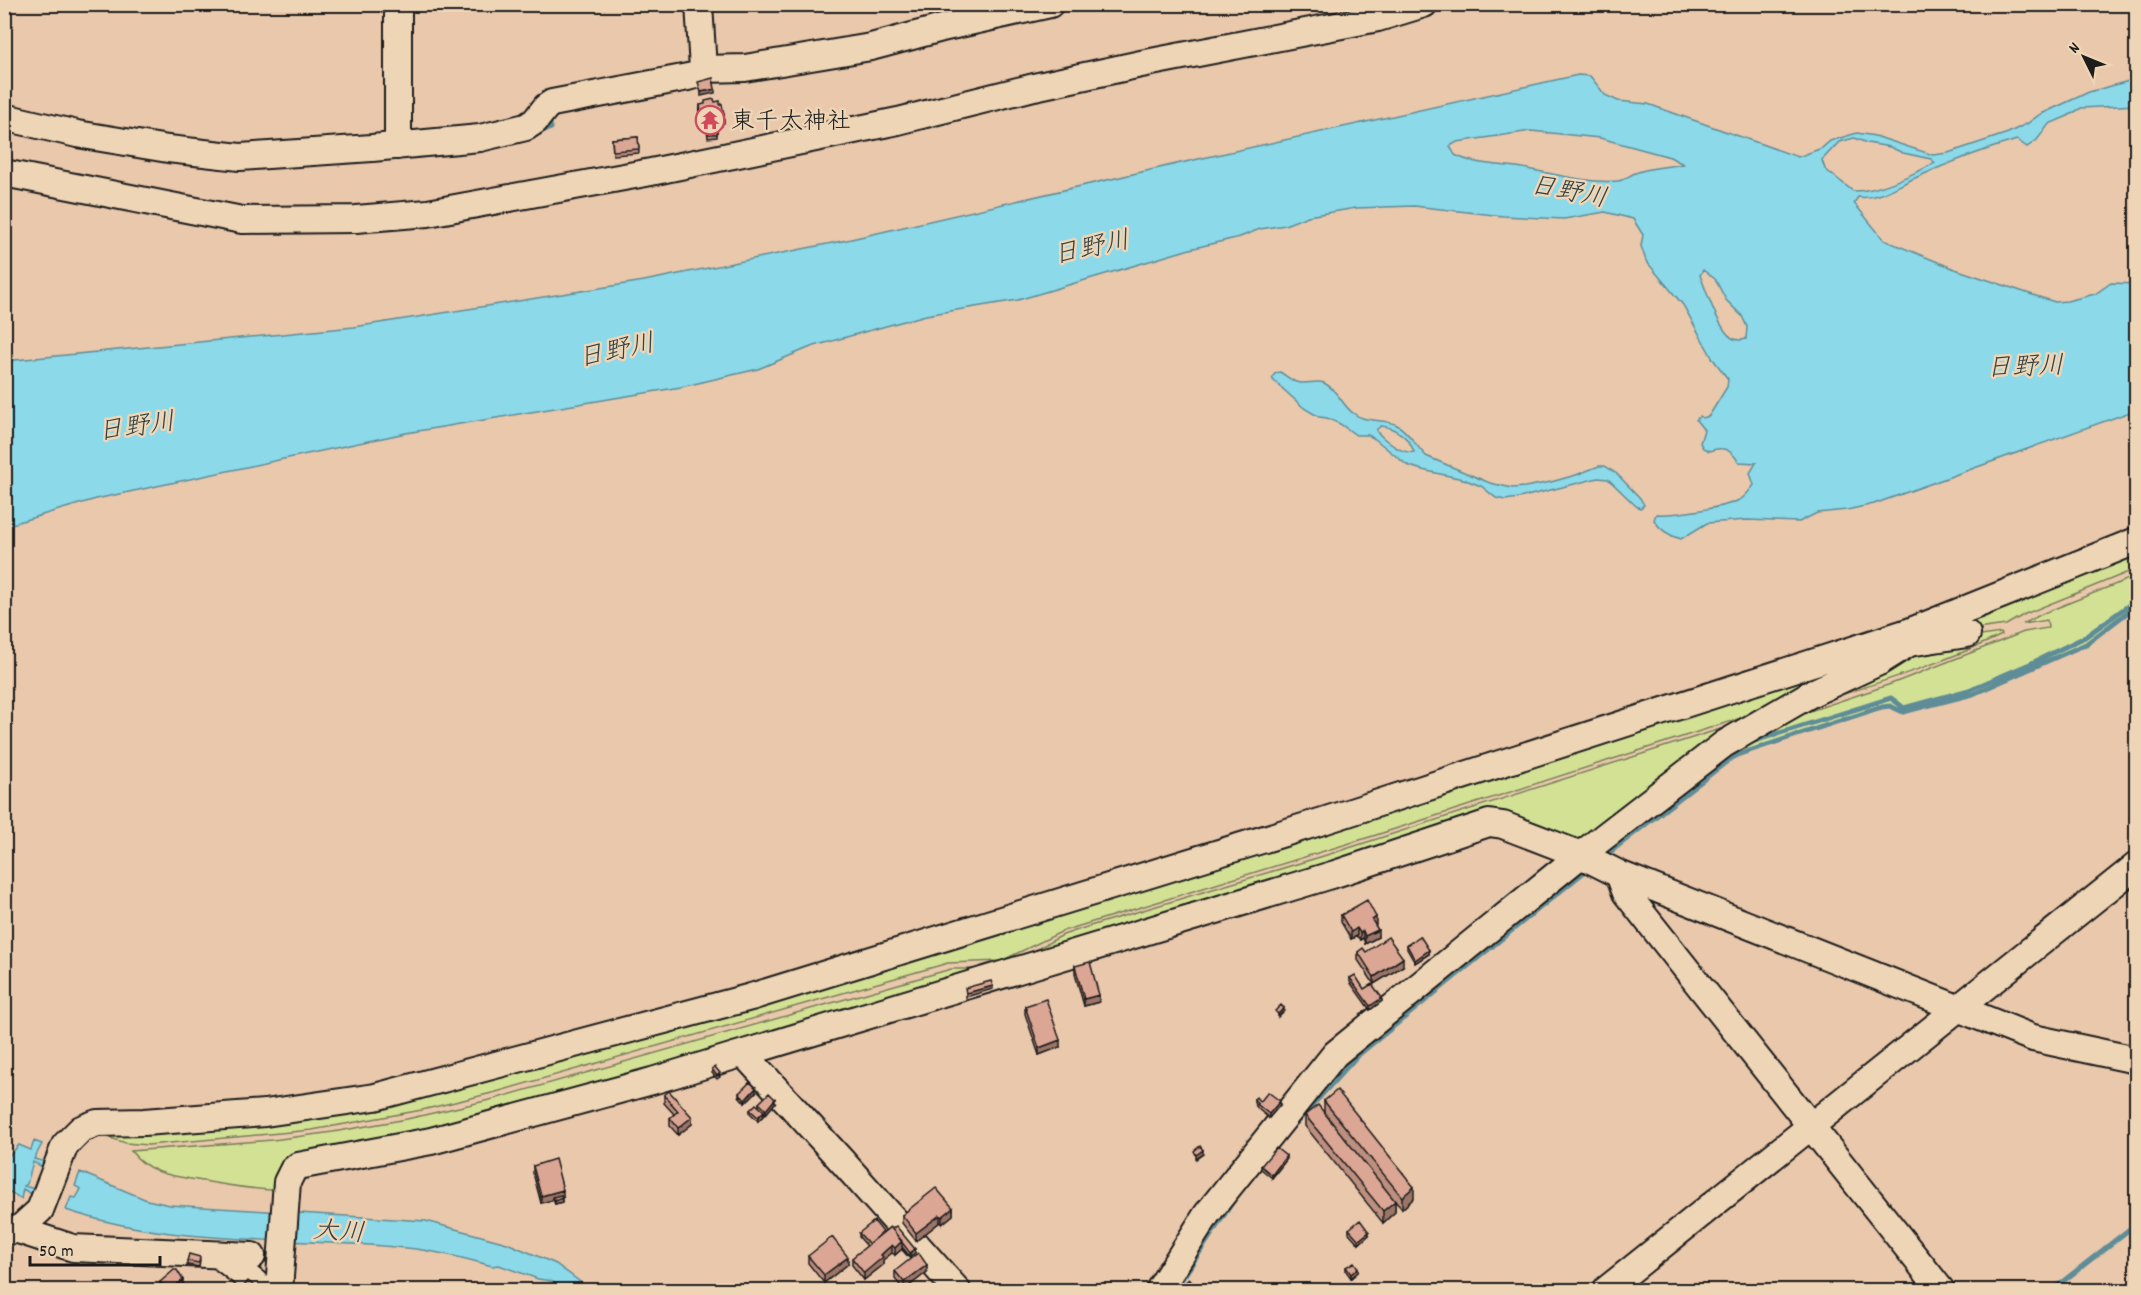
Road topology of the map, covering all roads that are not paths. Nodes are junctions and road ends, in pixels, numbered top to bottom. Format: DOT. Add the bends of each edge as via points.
graph roads {
  1 [pos="398,4"];
  2 [pos="699,4"];
  3 [pos="1050,4"];
  4 [pos="1424,4"];
  5 [pos="947,16"];
  6 [pos="703,69"];
  7 [pos="4,117"];
  8 [pos="398,146"];
  9 [pos="4,173"];
  10 [pos="2136,541"];
  11 [pos="1967,634"];
  12 [pos="1910,637"];
  13 [pos="1581,855"];
  14 [pos="2136,866"];
  15 [pos="1619,874"];
  16 [pos="1958,1008"];
  17 [pos="744,1054"];
  18 [pos="2136,1060"];
  19 [pos="1810,1127"];
  20 [pos="11,1230"];
  21 [pos="219,1255"];
  22 [pos="252,1256"];
  23 [pos="261,1290"];
  24 [pos="279,1290"];
  25 [pos="957,1290"];
  26 [pos="1159,1290"];
  27 [pos="1606,1290"];
  28 [pos="1941,1290"];
  1 -- 8 [label="street"];
  2 -- 6 [label="street"];
  3 -- 5 [label="street"];
  4 -- 9 [label="street" via="1367,20 1045,85 898,121 428,213 356,219 242,220"];
  5 -- 6 [label="street" via="870,47 745,68"];
  6 -- 8 [label="street" via="688,77 552,103 526,127 480,138"];
  7 -- 8 [label="street" via="111,140 240,157"];
  10 -- 12 [label="street"];
  11 -- 12 [label="street"];
  12 -- 13 [label="street" via="1880,662 1812,693 1724,744"];
  12 -- 20 [label="street" via="751,997 375,1097 265,1113 97,1123 81,1129 64,1145 40,1210"];
  13 -- 15 [label="street"];
  13 -- 17 [label="street" via="1503,825 1481,825"];
  13 -- 26 [label="street" via="1335,1054 1207,1214"];
  14 -- 16 [label="street"];
  15 -- 16 [label="street"];
  15 -- 19 [label="street" via="1626,893"];
  16 -- 18 [label="street" via="2033,1038"];
  16 -- 19 [label="street"];
  17 -- 24 [label="street" via="431,1141 298,1166 289,1177 285,1203"];
  17 -- 25 [label="street"];
  19 -- 27 [label="street"];
  19 -- 28 [label="street"];
  20 -- 21 [label="street" via="73,1248"];
  21 -- 22 [label="street"];
  21 -- 23 [label="street"];
}
